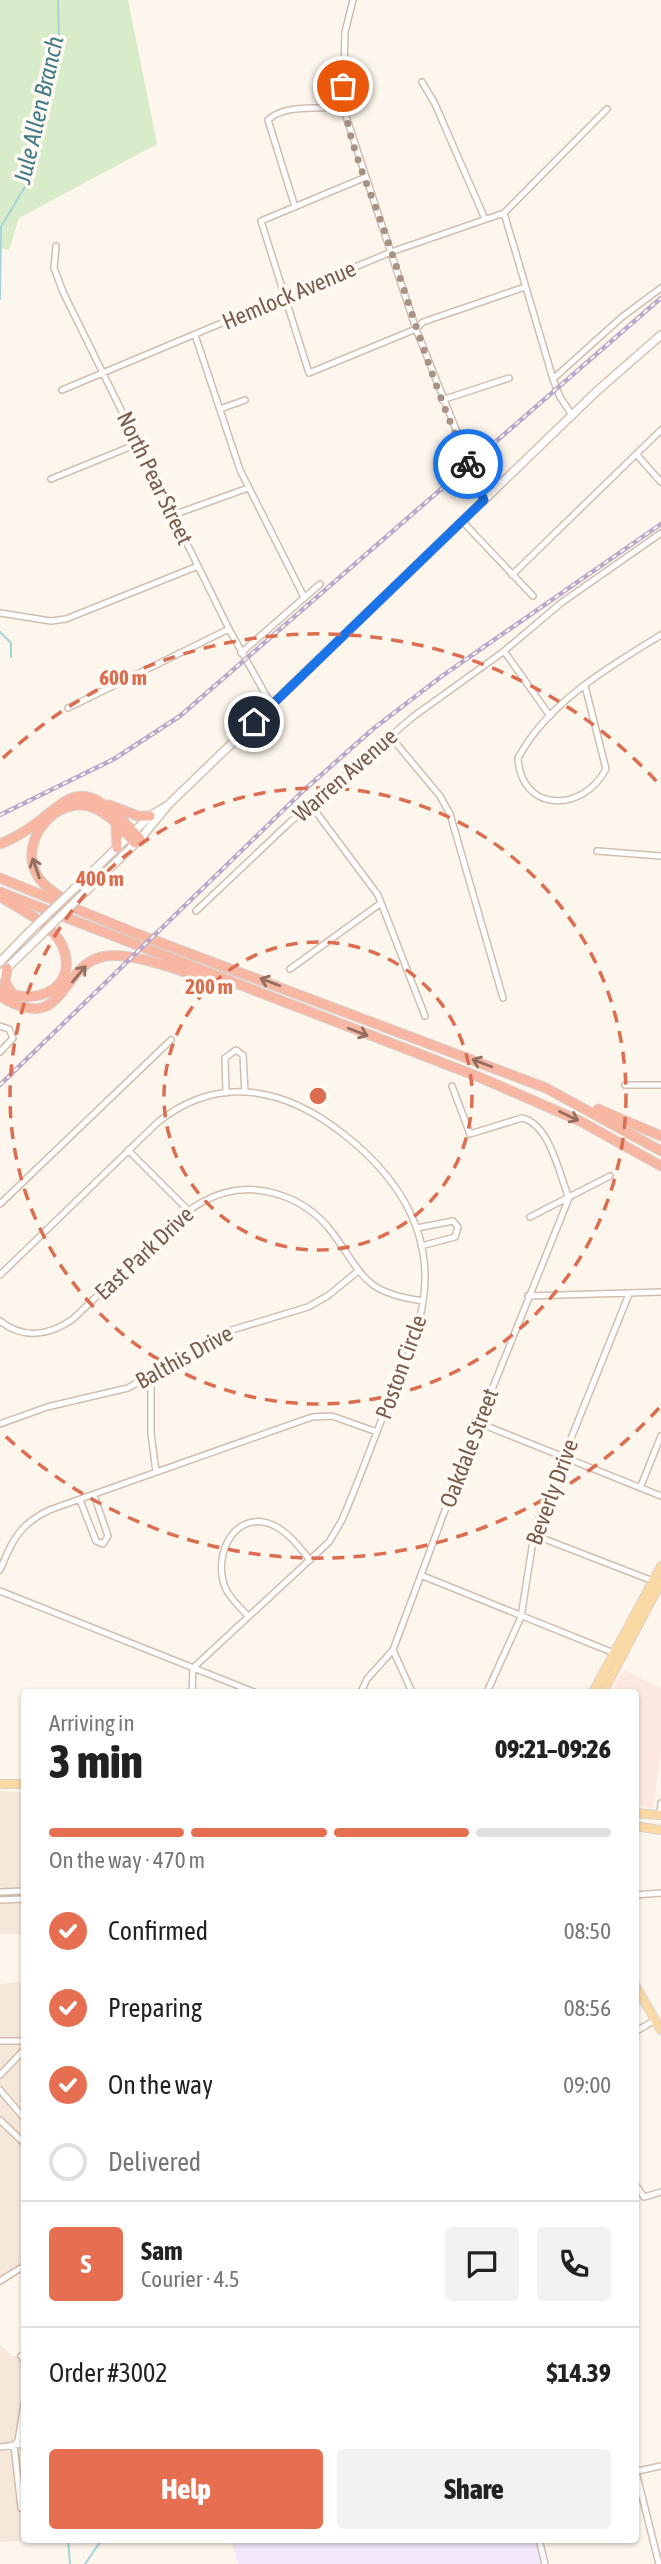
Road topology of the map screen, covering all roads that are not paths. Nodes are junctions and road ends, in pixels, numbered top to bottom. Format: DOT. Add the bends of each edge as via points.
graph roads {
  1 [pos="353,0"];
  2 [pos="422,82"];
  3 [pos="343,107"];
  4 [pos="607,110"];
  5 [pos="366,177"];
  6 [pos="295,207"];
  7 [pos="504,213"];
  8 [pos="485,219"];
  9 [pos="56,246"];
  10 [pos="391,252"];
  11 [pos="525,287"];
  12 [pos="661,288"];
  13 [pos="285,297"];
  14 [pos="416,329"];
  15 [pos="195,335"];
  16 [pos="661,335"];
  17 [pos="103,373"];
  18 [pos="509,378"];
  19 [pos="553,379"];
  20 [pos="62,390"];
  21 [pos="245,400"];
  22 [pos="442,400"];
  23 [pos="220,408"];
  24 [pos="572,415"];
  25 [pos="661,430"];
  26 [pos="137,444"];
  27 [pos="636,455"];
  28 [pos="51,479"];
  29 [pos="661,482"];
  30 [pos="248,488"];
  31 [pos="484,500"];
  32 [pos="173,515"];
  33 [pos="462,521"];
  34 [pos="661,533"];
  35 [pos="198,566"];
  36 [pos="512,575"];
  37 [pos="320,584"];
  38 [pos="533,596"];
  39 [pos="304,597"];
  40 [pos="0,613"];
  41 [pos="229,629"];
  42 [pos="661,635"];
  43 [pos="504,651"];
  44 [pos="241,653"];
  45 [pos="584,686"];
  46 [pos="272,706"];
  47 [pos="68,708"];
  48 [pos="551,716"];
  49 [pos="390,736"];
  50 [pos="98,800"];
  51 [pos="310,804"];
  52 [pos="168,805"];
  53 [pos="150,816"];
  54 [pos="116,825"];
  55 [pos="134,838"];
  56 [pos="0,844"];
  57 [pos="117,848"];
  58 [pos="597,852"];
  59 [pos="661,856"];
  60 [pos="0,878"];
  61 [pos="0,894"];
  62 [pos="381,903"];
  63 [pos="196,911"];
  64 [pos="84,913"];
  65 [pos="2,968"];
  66 [pos="290,969"];
  67 [pos="1,995"];
  68 [pos="14,996"];
  69 [pos="503,998"];
  70 [pos="271,999"];
  71 [pos="425,1016"];
  72 [pos="0,1026"];
  73 [pos="171,1040"];
  74 [pos="0,1052"];
  75 [pos="625,1085"];
  76 [pos="661,1085"];
  77 [pos="452,1086"];
  78 [pos="546,1088"];
  79 [pos="245,1092"];
  80 [pos="226,1093"];
  81 [pos="661,1136"];
  82 [pos="128,1150"];
  83 [pos="661,1151"];
  84 [pos="647,1158"];
  85 [pos="661,1166"];
  86 [pos="661,1172"];
  87 [pos="610,1176"];
  88 [pos="569,1198"];
  89 [pos="0,1204"];
  90 [pos="187,1209"];
  91 [pos="530,1217"];
  92 [pos="417,1228"];
  93 [pos="421,1246"];
  94 [pos="358,1271"];
  95 [pos="0,1275"];
  96 [pos="661,1292"];
  97 [pos="629,1294"];
  98 [pos="528,1296"];
  99 [pos="424,1301"];
  100 [pos="0,1321"];
  101 [pos="151,1377"];
  102 [pos="479,1423"];
  103 [pos="0,1424"];
  104 [pos="377,1432"];
  105 [pos="661,1436"];
  106 [pos="564,1456"];
  107 [pos="156,1472"];
  108 [pos="640,1488"];
  109 [pos="94,1494"];
  110 [pos="661,1496"];
  111 [pos="80,1500"];
  112 [pos="534,1535"];
  113 [pos="310,1560"];
  114 [pos="661,1566"];
  115 [pos="0,1570"];
  116 [pos="423,1576"];
  117 [pos="657,1582"];
  118 [pos="0,1591"];
  119 [pos="248,1616"];
  120 [pos="521,1617"];
  121 [pos="393,1650"];
  122 [pos="618,1655"];
  123 [pos="193,1668"];
  124 [pos="192,1689"];
  125 [pos="246,1689"];
  126 [pos="363,1689"];
  127 [pos="411,1689"];
  128 [pos="488,1689"];
  129 [pos="595,1689"];
  130 [pos="604,1689"];
  131 [pos="0,1784"];
  132 [pos="21,1784"];
  133 [pos="661,1803"];
  134 [pos="639,1813"];
  135 [pos="660,1815"];
  136 [pos="639,1827"];
  137 [pos="661,1830"];
  138 [pos="21,1891"];
  139 [pos="0,1892"];
  140 [pos="661,1893"];
  141 [pos="639,1895"];
  142 [pos="21,1899"];
  143 [pos="0,1900"];
  144 [pos="639,1992"];
  145 [pos="655,2020"];
  146 [pos="639,2030"];
  147 [pos="661,2030"];
  148 [pos="0,2041"];
  149 [pos="21,2041"];
  150 [pos="21,2053"];
  151 [pos="0,2075"];
  152 [pos="0,2090"];
  153 [pos="21,2114"];
  154 [pos="0,2120"];
  155 [pos="21,2140"];
  156 [pos="639,2190"];
  157 [pos="661,2192"];
  158 [pos="21,2268"];
  159 [pos="0,2281"];
  160 [pos="21,2422"];
  161 [pos="21,2444"];
  162 [pos="14,2445"];
  163 [pos="0,2447"];
  164 [pos="661,2466"];
  165 [pos="639,2470"];
  166 [pos="639,2482"];
  167 [pos="21,2508"];
  168 [pos="540,2543"];
  169 [pos="545,2564"];
  170 [pos="659,2564"];
  1 -- 3 [label="street" via="345,32"];
  2 -- 8 [label="street"];
  3 -- 5 [label="street"];
  3 -- 6 [label="street" via="284,111 268,120"];
  4 -- 7 [label="street, Hemlock Avenue"];
  5 -- 6 [label="street"];
  5 -- 10 [label="street"];
  6 -- 13 [label="street" via="261,221"];
  7 -- 8 [label="street, Hemlock Avenue"];
  7 -- 11 [label="street"];
  8 -- 10 [label="street, Hemlock Avenue"];
  9 -- 17 [label="street, North Pear Street" via="54,268"];
  10 -- 13 [label="street, Hemlock Avenue"];
  10 -- 14 [label="street"];
  11 -- 14 [label="street" via="423,322"];
  11 -- 19 [label="street"];
  12 -- 19 [label="street"];
  13 -- 14 [label="street" via="309,373"];
  13 -- 15 [label="street, Hemlock Avenue"];
  14 -- 22 [label="street"];
  15 -- 17 [label="street, Hemlock Avenue"];
  15 -- 23 [label="street"];
  16 -- 24 [label="main road"];
  17 -- 20 [label="street, Hemlock Avenue"];
  17 -- 26 [label="street, North Pear Street"];
  18 -- 22 [label="street"];
  19 -- 24 [label="street"];
  21 -- 23 [label="street"];
  22 -- 31 [label="street"];
  23 -- 30 [label="street"];
  24 -- 31 [label="main road"];
  25 -- 27 [label="street"];
  26 -- 28 [label="street"];
  26 -- 32 [label="street, North Pear Street"];
  27 -- 29 [label="street"];
  27 -- 36 [label="street"];
  30 -- 32 [label="street"];
  30 -- 39 [label="street"];
  31 -- 33 [label="main road"];
  32 -- 35 [label="street, North Pear Street"];
  33 -- 36 [label="street"];
  33 -- 46 [label="main road"];
  34 -- 43 [label="street, Warren Avenue" via="561,603"];
  35 -- 40 [label="street" via="66,619"];
  35 -- 41 [label="street, North Pear Street"];
  36 -- 38 [label="street"];
  37 -- 39 [label="street"];
  39 -- 44 [label="street"];
  41 -- 44 [label="street, North Pear Street"];
  41 -- 47 [label="street"];
  42 -- 45 [label="street"];
  43 -- 48 [label="street"];
  43 -- 49 [label="street, Warren Avenue"];
  44 -- 46 [label="street, North Pear Street"];
  45 -- 48 [label="street"];
  45 -- 48 [label="street" via="606,769 601,779 566,802 536,792 519,765 523,749"];
  46 -- 52 [label="main road"];
  49 -- 51 [label="street, Warren Avenue"];
  49 -- 69 [label="street" via="450,814"];
  50 -- 53 [label="highway" via="138,816"];
  50 -- 55 [label="highway"];
  50 -- 56 [label="highway" via="66,798"];
  51 -- 62 [label="street"];
  51 -- 63 [label="street, Warren Avenue"];
  52 -- 53 [label="main road"];
  52 -- 55 [label="main road"];
  53 -- 55 [label="main road"];
  54 -- 55 [label="highway"];
  54 -- 57 [label="highway"];
  64 -- 54 [label="highway, one-way" via="39,878 32,863 35,839 48,819 70,806 94,808"];
  55 -- 57 [label="main road"];
  55 -- 65 [label="main road, bridge" via="38,939"];
  57 -- 65 [label="main road, bridge" via="29,933"];
  58 -- 59 [label="street"];
  60 -- 64 [label="highway"];
  61 -- 68 [label="highway" via="52,932 66,961 62,977 47,994"];
  61 -- 70 [label="highway"];
  62 -- 66 [label="street"];
  62 -- 71 [label="street"];
  78 -- 64 [label="highway, one-way"];
  65 -- 68 [label="highway"];
  67 -- 68 [label="highway"];
  67 -- 70 [label="highway, one-way" via="21,1008 43,1007 58,1000 85,965 113,955"];
  70 -- 84 [label="highway, one-way" via="491,1082 580,1121"];
  72 -- 74 [label="street" via="13,1038"];
  73 -- 89 [label="street"];
  75 -- 76 [label="street"];
  77 -- 88 [label="street" via="470,1134 522,1118 534,1123 545,1138"];
  78 -- 81 [label="highway"];
  78 -- 83 [label="highway"];
  79 -- 80 [label="street, Poston Circle"];
  79 -- 80 [label="street" via="243,1055 236,1050 225,1058"];
  79 -- 92 [label="street, Poston Circle" via="279,1096 329,1122 385,1171"];
  80 -- 82 [label="street, Poston Circle" via="200,1098 172,1112"];
  82 -- 90 [label="street"];
  82 -- 95 [label="street, Poston Circle"];
  84 -- 85 [label="highway"];
  84 -- 86 [label="highway"];
  87 -- 88 [label="street"];
  88 -- 91 [label="street"];
  88 -- 98 [label="street, Oakdale Street"];
  90 -- 94 [label="street, East Park Drive" via="237,1190 284,1196 319,1218"];
  90 -- 100 [label="street, East Park Drive" via="62,1327 33,1334"];
  92 -- 93 [label="street, Poston Circle"];
  92 -- 93 [label="street" via="450,1220 458,1228 455,1237"];
  93 -- 99 [label="street, Poston Circle"];
  94 -- 99 [label="street, East Park Drive" via="383,1293"];
  94 -- 101 [label="street, Balthis Drive" via="308,1307 222,1334"];
  96 -- 97 [label="street"];
  97 -- 98 [label="street"];
  97 -- 106 [label="street, Beverly Drive"];
  98 -- 102 [label="street, Oakdale Street"];
  99 -- 104 [label="street, Poston Circle" via="415,1338"];
  101 -- 103 [label="street, Balthis Drive" via="114,1393 47,1407"];
  101 -- 107 [label="street"];
  102 -- 106 [label="street"];
  102 -- 116 [label="street, Oakdale Street"];
  104 -- 107 [label="street" via="331,1416 312,1416"];
  104 -- 113 [label="street, Poston Circle" via="336,1531"];
  105 -- 108 [label="street"];
  106 -- 108 [label="street"];
  106 -- 112 [label="street, Beverly Drive"];
  107 -- 109 [label="street"];
  108 -- 110 [label="street"];
  109 -- 111 [label="street"];
  109 -- 111 [label="street" via="108,1536 103,1544 96,1541"];
  111 -- 115 [label="street" via="27,1521 13,1536"];
  112 -- 117 [label="street"];
  112 -- 120 [label="street, Beverly Drive"];
  113 -- 119 [label="street, Poston Circle"];
  113 -- 119 [label="street" via="285,1532 270,1524 247,1525 230,1537 222,1550 223,1579 226,1590"];
  114 -- 117 [label="main road"];
  116 -- 120 [label="street"];
  116 -- 121 [label="street, Oakdale Street"];
  117 -- 122 [label="main road"];
  117 -- 122 [label="main road" via="622,1638"];
  118 -- 123 [label="street"];
  119 -- 123 [label="street, Poston Circle"];
  120 -- 122 [label="street"];
  120 -- 128 [label="street, Beverly Drive"];
  121 -- 126 [label="street, Oakdale Street"];
  121 -- 127 [label="street"];
  122 -- 129 [label="main road"];
  122 -- 130 [label="main road"];
  123 -- 124 [label="street"];
  123 -- 125 [label="street"];
  131 -- 132 [label="main road"];
  133 -- 135 [label="street"];
  134 -- 135 [label="main road"];
  136 -- 137 [label="main road"];
  138 -- 139 [label="street"];
  140 -- 141 [label="street"];
  142 -- 143 [label="street"];
  144 -- 145 [label="main road"];
  145 -- 146 [label="street"];
  145 -- 147 [label="main road"];
  148 -- 149 [label="street"];
  150 -- 151 [label="street"];
  152 -- 153 [label="street"];
  154 -- 155 [label="street"];
  156 -- 157 [label="street" via="644,2197"];
  158 -- 159 [label="street"];
  160 -- 162 [label="street"];
  161 -- 162 [label="street"];
  162 -- 163 [label="street"];
  162 -- 167 [label="street"];
  164 -- 165 [label="street"];
  166 -- 170 [label="street"];
  168 -- 169 [label="street"];
}
